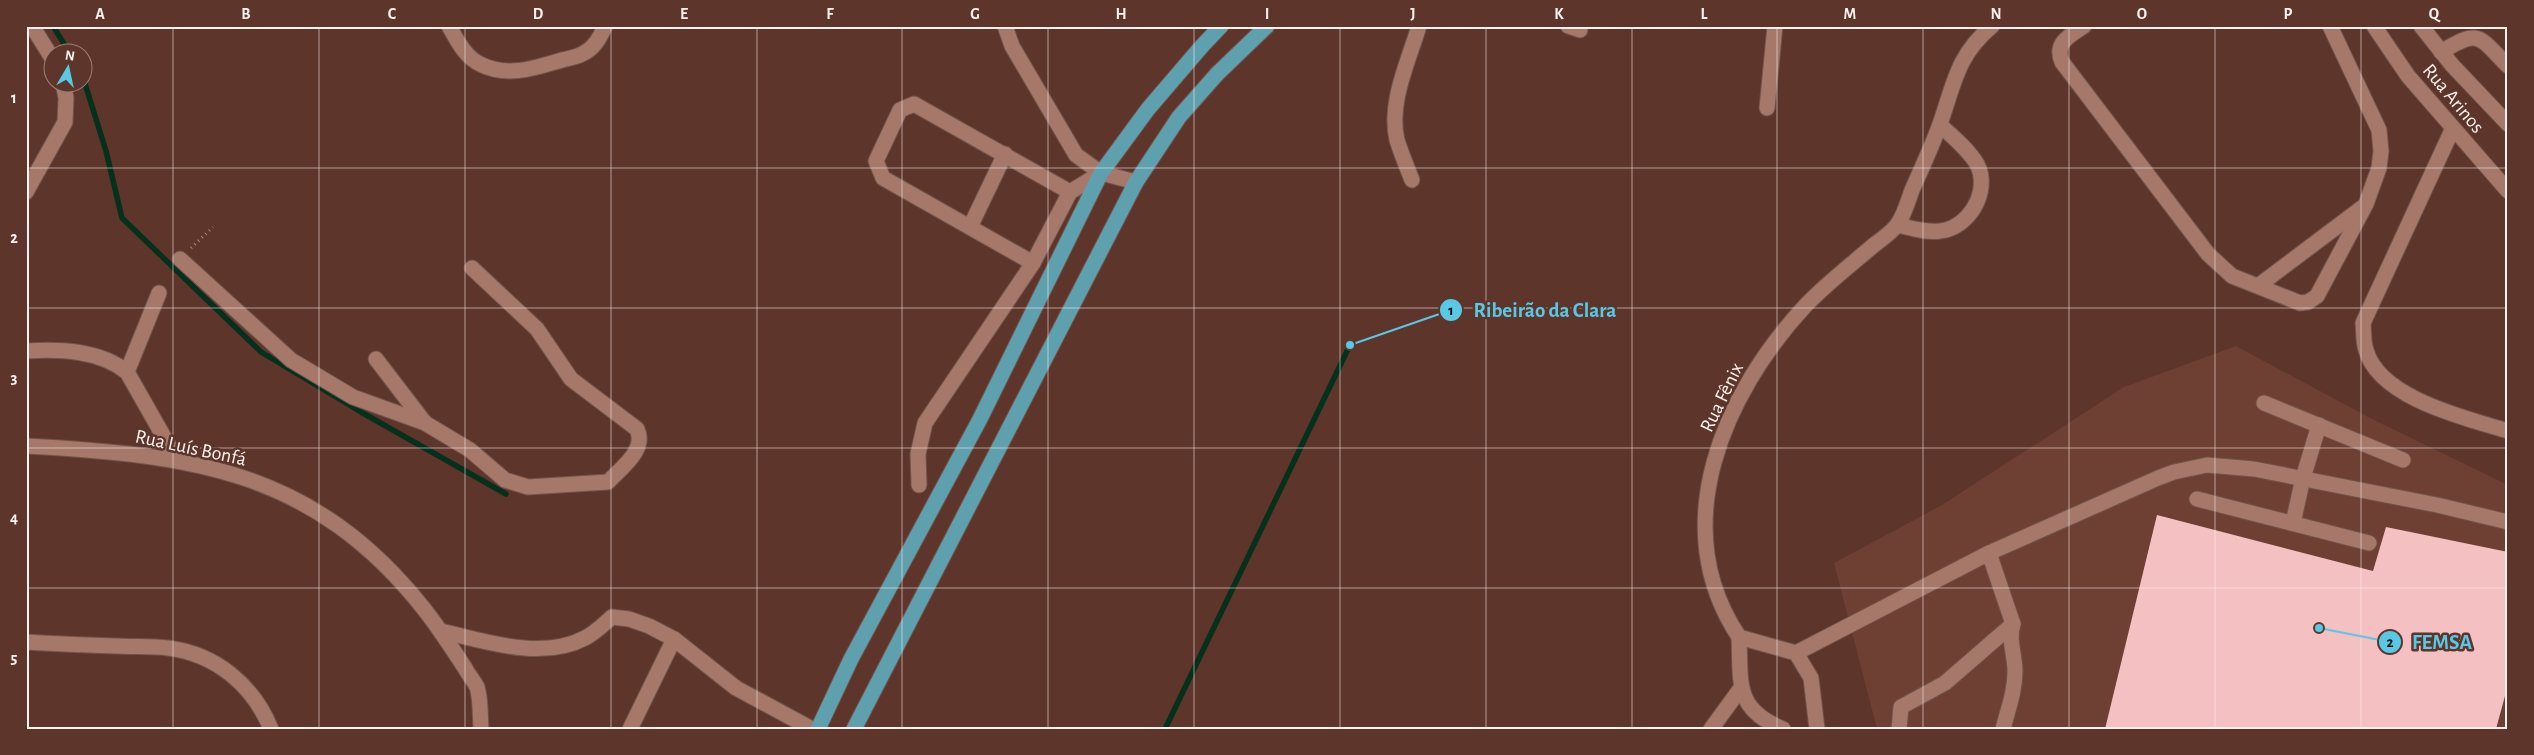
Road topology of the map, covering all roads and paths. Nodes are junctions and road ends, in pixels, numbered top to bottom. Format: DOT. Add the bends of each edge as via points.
graph roads {
  1 [pos="32,26"];
  2 [pos="449,26"];
  3 [pos="606,26"];
  4 [pos="1005,26"];
  5 [pos="1222,26"];
  6 [pos="1267,26"];
  7 [pos="1420,26"];
  8 [pos="1775,26"];
  9 [pos="1992,26"];
  10 [pos="2084,26"];
  11 [pos="2330,26"];
  12 [pos="2374,26"];
  13 [pos="2421,26"];
  14 [pos="42,42"];
  15 [pos="2441,52"];
  16 [pos="2508,66"];
  17 [pos="65,92"];
  18 [pos="1766,108"];
  19 [pos="2508,124"];
  20 [pos="1940,125"];
  21 [pos="2453,128"];
  22 [pos="1005,154"];
  23 [pos="1101,173"];
  24 [pos="1412,180"];
  25 [pos="1136,182"];
  26 [pos="2508,191"];
  27 [pos="26,192"];
  28 [pos="1070,192"];
  29 [pos="2366,204"];
  30 [pos="1898,225"];
  31 [pos="213,227"];
  32 [pos="970,227"];
  33 [pos="180,259"];
  34 [pos="1034,263"];
  35 [pos="472,268"];
  36 [pos="2258,286"];
  37 [pos="159,293"];
  38 [pos="26,351"];
  39 [pos="376,359"];
  40 [pos="127,372"];
  41 [pos="2264,403"];
  42 [pos="425,423"];
  43 [pos="2319,425"];
  44 [pos="2508,431"];
  45 [pos="26,446"];
  46 [pos="177,460"];
  47 [pos="2403,460"];
  48 [pos="2302,478"];
  49 [pos="919,485"];
  50 [pos="2197,499"];
  51 [pos="2508,522"];
  52 [pos="2293,523"];
  53 [pos="2368,543"];
  54 [pos="1989,553"];
  55 [pos="2013,624"];
  56 [pos="441,631"];
  57 [pos="1739,637"];
  58 [pos="674,639"];
  59 [pos="26,642"];
  60 [pos="1796,653"];
  61 [pos="1741,688"];
  62 [pos="1764,725"];
  63 [pos="271,729"];
  64 [pos="481,729"];
  65 [pos="630,729"];
  66 [pos="812,729"];
  67 [pos="818,729"];
  68 [pos="854,729"];
  69 [pos="1710,729"];
  70 [pos="1783,729"];
  71 [pos="1817,729"];
  72 [pos="1899,729"];
  73 [pos="2003,729"];
  1 -- 14 [label="street"];
  2 -- 3 [label="street" via="464,50 478,64 513,72 585,53"];
  4 -- 23 [label="street" via="1012,46 1076,155"];
  5 -- 23 [label="main road" via="1148,109"];
  6 -- 25 [label="main road" via="1217,74 1180,117"];
  7 -- 24 [label="street" via="1395,112 1397,138"];
  8 -- 18 [label="street"];
  9 -- 20 [label="street, Rua Fênix" via="1978,38 1962,60"];
  10 -- 36 [label="street" via="2062,42 2059,54 2062,62 2208,254 2232,276"];
  11 -- 29 [label="street" via="2380,130 2378,168"];
  12 -- 21 [label="street, Rua Arinos" via="2408,76"];
  13 -- 15 [label="street, Rua Arinos"];
  15 -- 16 [label="street" via="2464,38 2475,38 2484,42"];
  15 -- 19 [label="street, Rua Arinos"];
  17 -- 27 [label="street" via="65,122"];
  20 -- 30 [label="street, Rua Fênix"];
  20 -- 30 [label="street" via="1976,163 1982,182 1978,200 1963,222 1952,228 1926,231"];
  21 -- 26 [label="street, Rua Arinos"];
  21 -- 44 [label="street" via="2363,323 2366,350 2380,375 2409,396"];
  22 -- 28 [label="street"];
  22 -- 32 [label="street"];
  22 -- 32 [label="street" via="914,104 900,110 876,161 883,178"];
  23 -- 25 [label="street"];
  23 -- 28 [label="street"];
  23 -- 67 [label="main road" via="980,419 851,659"];
  25 -- 68 [label="main road"];
  28 -- 34 [label="street"];
  29 -- 36 [label="street"];
  29 -- 36 [label="street" via="2313,300 2300,303"];
  30 -- 57 [label="street, Rua Fênix" via="1808,304 1768,348 1724,428 1712,469 1707,546 1715,590"];
  31 -- 33 [label="path"];
  32 -- 34 [label="street"];
  33 -- 42 [label="street" via="291,360 353,397"];
  34 -- 49 [label="street" via="925,423 918,454"];
  35 -- 42 [label="street" via="537,329 572,379 637,429 639,449 608,482 528,487 505,480 470,450"];
  37 -- 40 [label="street"];
  38 -- 40 [label="street" via="96,356"];
  39 -- 42 [label="street"];
  40 -- 46 [label="street"];
  41 -- 43 [label="street"];
  43 -- 47 [label="street"];
  43 -- 48 [label="street"];
  45 -- 46 [label="street, Rua Luís Bonfá" via="108,451"];
  46 -- 56 [label="street, Rua Luís Bonfá" via="219,469 275,488 321,514 364,544 398,576"];
  48 -- 51 [label="street"];
  48 -- 52 [label="street"];
  48 -- 54 [label="street" via="2207,465 2174,472"];
  50 -- 52 [label="street"];
  52 -- 53 [label="street"];
  54 -- 55 [label="street"];
  54 -- 60 [label="street"];
  55 -- 72 [label="street" via="1945,682 1901,707"];
  55 -- 73 [label="street" via="2010,633 2015,670"];
  56 -- 58 [label="street" via="531,649 549,648 570,645 585,638 612,617 649,626"];
  56 -- 64 [label="street, Rua Luís Bonfá" via="477,688"];
  57 -- 60 [label="street"];
  57 -- 61 [label="street"];
  58 -- 65 [label="street"];
  58 -- 66 [label="street" via="736,688"];
  59 -- 63 [label="street" via="168,648 198,655 226,670 249,690 263,708"];
  60 -- 71 [label="street" via="1811,678"];
  61 -- 62 [label="street" via="1746,702"];
  61 -- 69 [label="street"];
  62 -- 70 [label="street"];
}
